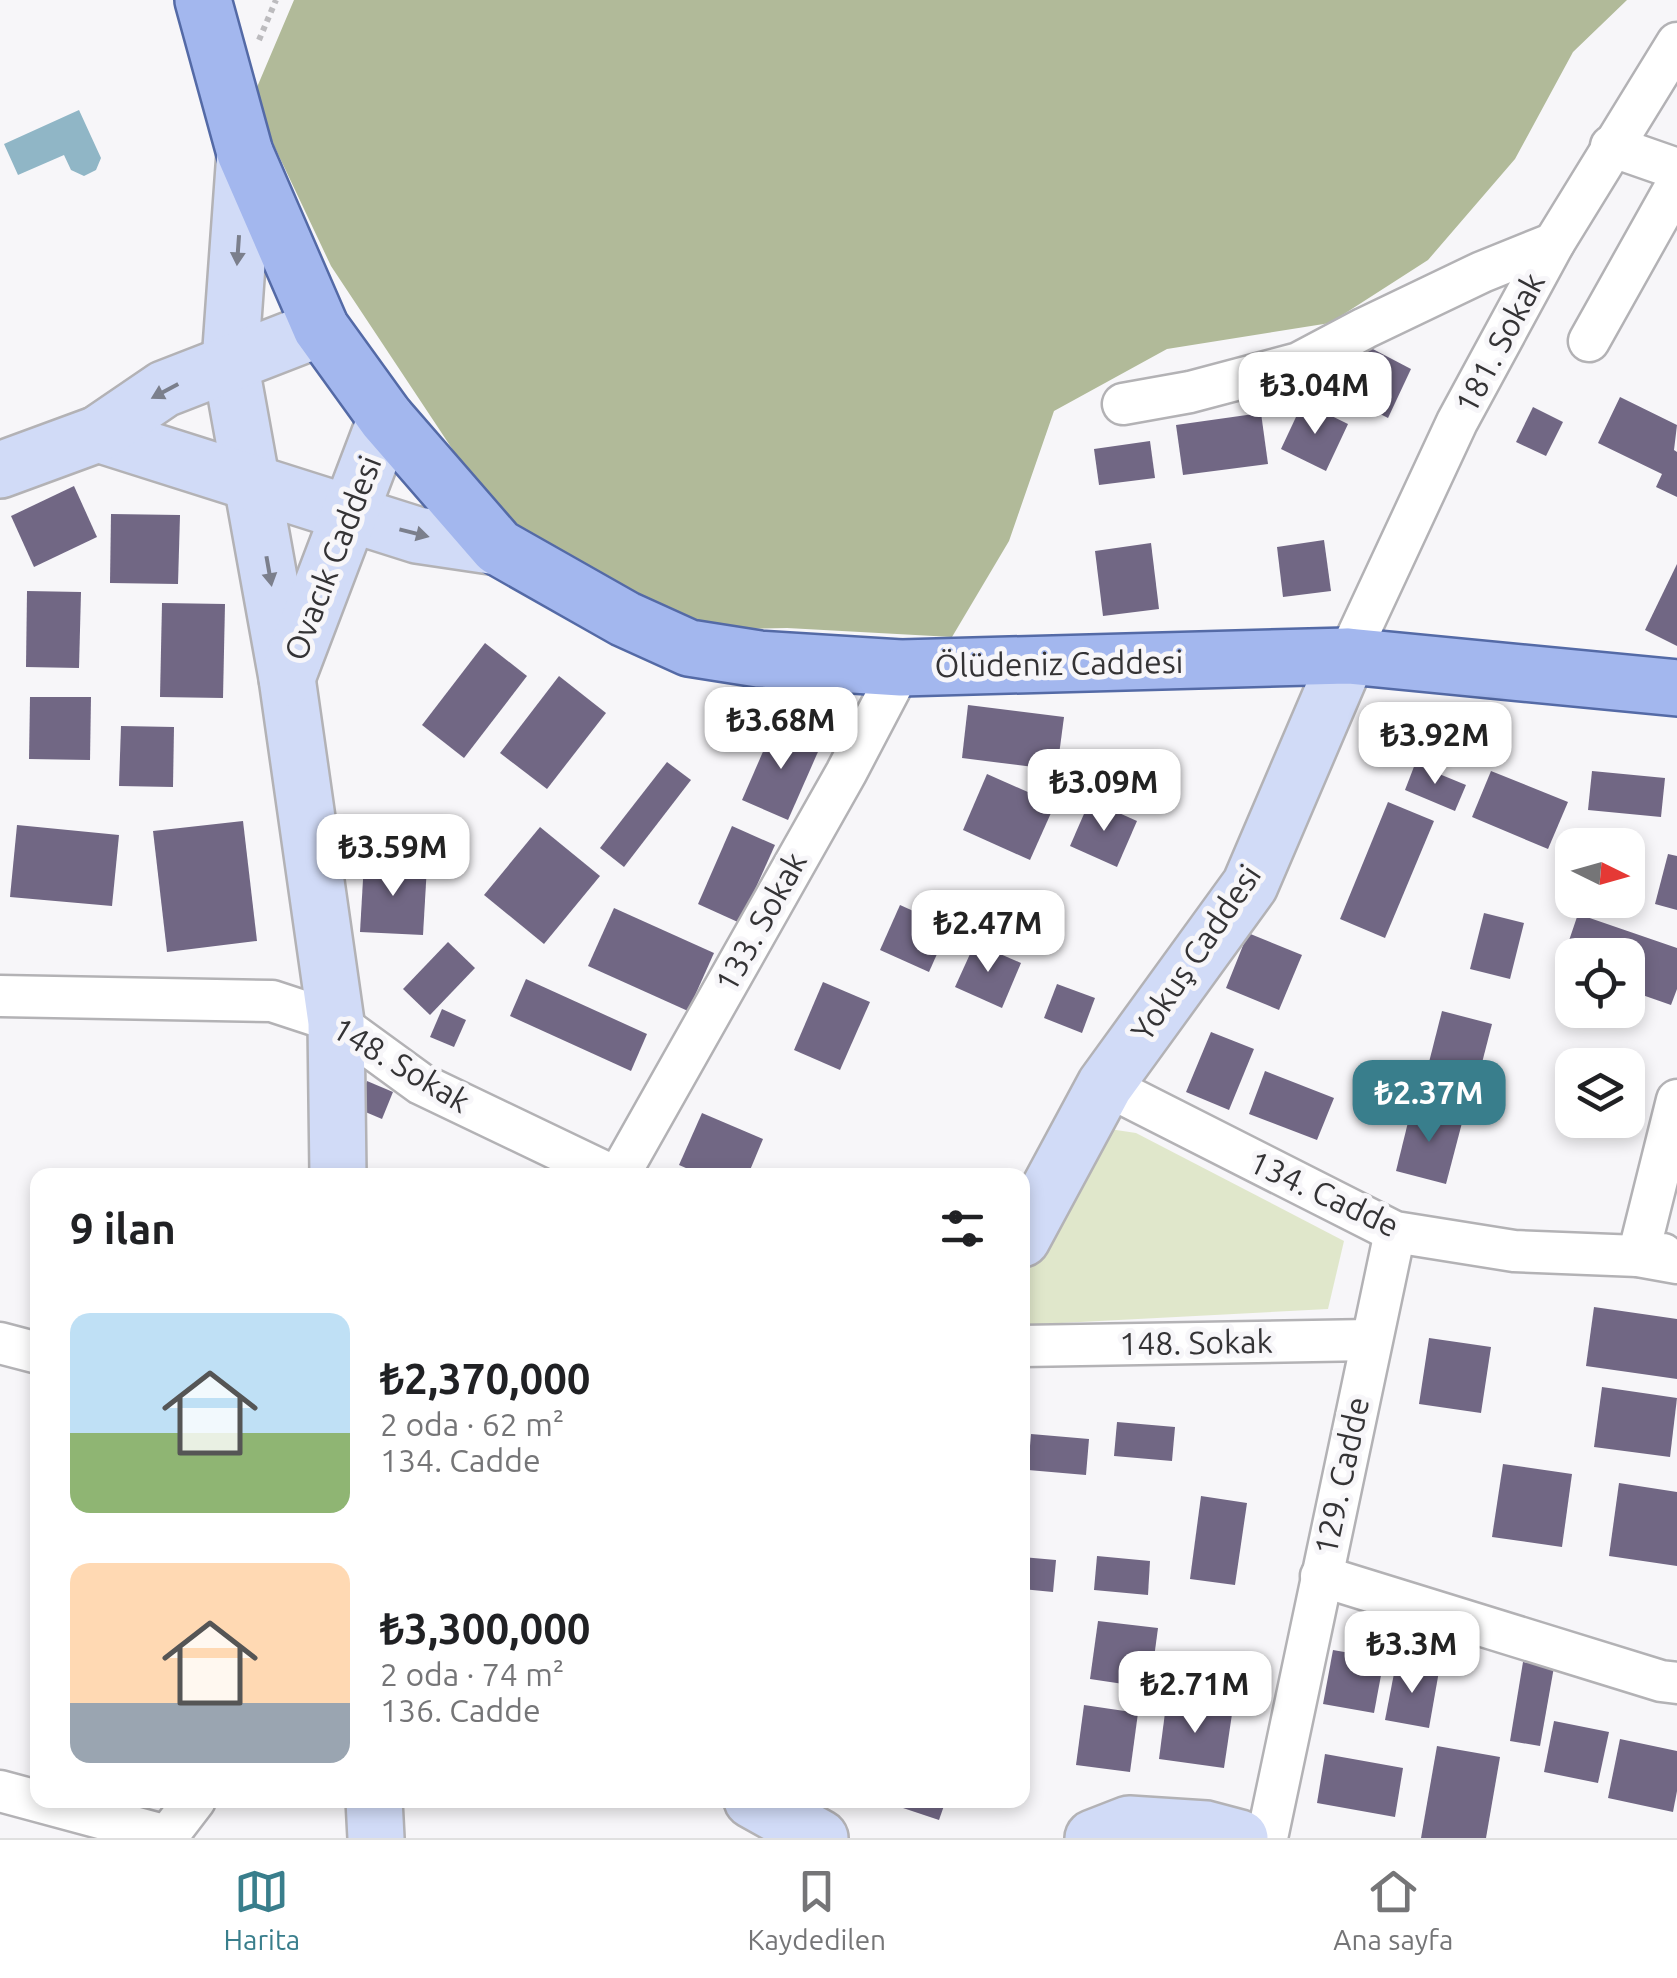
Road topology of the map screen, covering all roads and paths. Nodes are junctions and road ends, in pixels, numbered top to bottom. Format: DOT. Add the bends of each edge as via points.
graph roads {
  1 [pos="203,0"];
  2 [pos="1677,43"];
  3 [pos="1611,146"];
  4 [pos="245,153"];
  5 [pos="1677,169"];
  6 [pos="1677,184"];
  7 [pos="1554,243"];
  8 [pos="320,328"];
  9 [pos="1589,341"];
  10 [pos="230,362"];
  11 [pos="1123,404"];
  12 [pos="386,418"];
  13 [pos="98,434"];
  14 [pos="0,470"];
  15 [pos="254,484"];
  16 [pos="351,514"];
  17 [pos="498,547"];
  18 [pos="1348,656"];
  19 [pos="901,668"];
  20 [pos="287,678"];
  21 [pos="1677,688"];
  22 [pos="0,996"];
  23 [pos="336,1022"];
  24 [pos="1105,1086"];
  25 [pos="1677,1100"];
  26 [pos="338,1168"];
  27 [pos="600,1168"];
  28 [pos="619,1168"];
  29 [pos="1030,1224"];
  30 [pos="1395,1232"];
  31 [pos="1664,1257"];
  32 [pos="1370,1340"];
  33 [pos="0,1344"];
  34 [pos="1030,1346"];
  35 [pos="30,1351"];
  36 [pos="1321,1576"];
  37 [pos="1677,1683"];
  38 [pos="0,1791"];
  39 [pos="30,1799"];
  40 [pos="61,1808"];
  41 [pos="190,1808"];
  42 [pos="374,1808"];
  43 [pos="766,1808"];
  44 [pos="1115,1833"];
  45 [pos="166,1837"];
  46 [pos="376,1838"];
  47 [pos="820,1838"];
  48 [pos="1240,1838"];
  49 [pos="1267,1838"];
  1 -- 4 [label="main road, Ölüdeniz Caddesi"];
  2 -- 3 [label="street, 181. Sokak"];
  3 -- 5 [label="street"];
  3 -- 7 [label="street, 181. Sokak"];
  4 -- 8 [label="main road, Ölüdeniz Caddesi"];
  4 -- 10 [label="main road, one-way"];
  6 -- 9 [label="street"];
  7 -- 11 [label="street" via="1299,363"];
  7 -- 18 [label="street, 181. Sokak" via="1456,422"];
  8 -- 10 [label="main road"];
  8 -- 12 [label="main road, Ölüdeniz Caddesi"];
  10 -- 13 [label="main road, one-way" via="164,389"];
  10 -- 15 [label="main road"];
  12 -- 16 [label="main road, Ovacık Caddesi"];
  12 -- 17 [label="main road, Ölüdeniz Caddesi"];
  13 -- 14 [label="main road"];
  13 -- 15 [label="main road"];
  15 -- 16 [label="main road"];
  15 -- 20 [label="main road, one-way"];
  16 -- 17 [label="main road, one-way" via="417,535"];
  16 -- 20 [label="main road, Ovacık Caddesi"];
  17 -- 19 [label="main road, Ölüdeniz Caddesi" via="689,648"];
  18 -- 19 [label="main road, Ölüdeniz Caddesi"];
  18 -- 21 [label="main road, Ölüdeniz Caddesi"];
  18 -- 24 [label="main road, Yokuş Caddesi" via="1250,885"];
  19 -- 28 [label="street, 133. Sokak"];
  20 -- 23 [label="main road, Ovacık Caddesi"];
  22 -- 23 [label="street, 148. Sokak" via="272,1001"];
  23 -- 26 [label="main road, Ovacık Caddesi"];
  23 -- 27 [label="street, 148. Sokak" via="421,1084"];
  24 -- 29 [label="main road, Yokuş Caddesi"];
  24 -- 30 [label="street, 134. Cadde"];
  25 -- 31 [label="street"];
  30 -- 31 [label="street, 134. Cadde" via="1514,1251"];
  30 -- 32 [label="street, 129. Cadde"];
  32 -- 34 [label="street, 148. Sokak"];
  32 -- 36 [label="street, 129. Cadde"];
  33 -- 35 [label="street"];
  36 -- 37 [label="street"];
  36 -- 49 [label="street, 129. Cadde"];
  38 -- 39 [label="street"];
  40 -- 45 [label="street"];
  41 -- 45 [label="street"];
  42 -- 46 [label="main road"];
  43 -- 47 [label="main road"];
  44 -- 48 [label="main road" via="1206,1829"];
}
